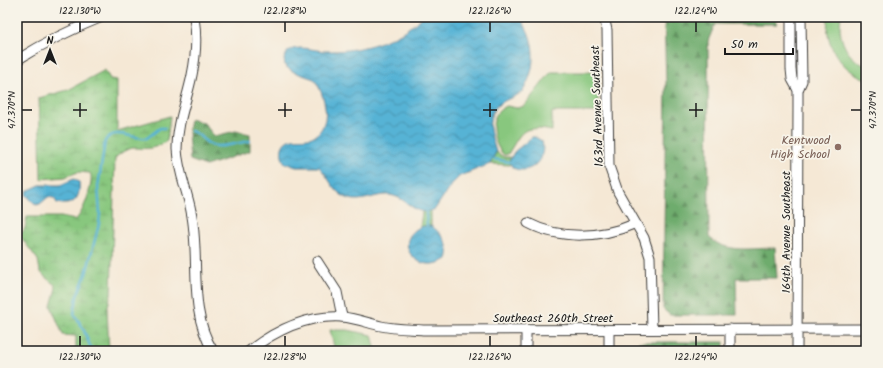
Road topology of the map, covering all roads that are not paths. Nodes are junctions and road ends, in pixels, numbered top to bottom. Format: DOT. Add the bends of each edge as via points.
graph roads {
  1 [pos="102,17"];
  2 [pos="194,17"];
  3 [pos="604,17"];
  4 [pos="791,17"];
  5 [pos="801,17"];
  6 [pos="79,21"];
  7 [pos="17,60"];
  8 [pos="798,90"];
  9 [pos="528,223"];
  10 [pos="634,224"];
  11 [pos="317,261"];
  12 [pos="342,317"];
  13 [pos="797,328"];
  14 [pos="652,329"];
  15 [pos="730,329"];
  16 [pos="866,329"];
  17 [pos="526,330"];
  18 [pos="609,330"];
  19 [pos="213,351"];
  20 [pos="249,351"];
  21 [pos="526,351"];
  22 [pos="610,351"];
  23 [pos="730,351"];
  24 [pos="797,351"];
  1 -- 6 [label="street"];
  2 -- 19 [label="street" via="196,49 180,120 177,149 180,176 191,211 195,238 197,303 201,323"];
  3 -- 10 [label="street, 163rd Avenue Southeast" via="607,30 609,166 618,192"];
  4 -- 8 [label="street, 164th Avenue Southeast" via="791,69 792,79"];
  5 -- 8 [label="street, 164th Avenue Southeast" via="802,81"];
  6 -- 7 [label="street"];
  8 -- 13 [label="street, 164th Avenue Southeast"];
  9 -- 10 [label="street" via="556,234 606,234"];
  10 -- 14 [label="street, 163rd Avenue Southeast" via="644,238 650,257"];
  11 -- 12 [label="street" via="337,292"];
  12 -- 17 [label="street, Southeast 260th Street" via="382,326 423,330"];
  12 -- 20 [label="street, Southeast 260th Street" via="321,318 286,327"];
  13 -- 15 [label="street, Southeast 260th Street"];
  13 -- 16 [label="street, Southeast 260th Street"];
  13 -- 24 [label="street, 164th Avenue Southeast"];
  14 -- 15 [label="street, Southeast 260th Street"];
  14 -- 18 [label="street, Southeast 260th Street"];
  15 -- 23 [label="street"];
  17 -- 18 [label="street, Southeast 260th Street"];
  17 -- 21 [label="street"];
  18 -- 22 [label="street"];
}
